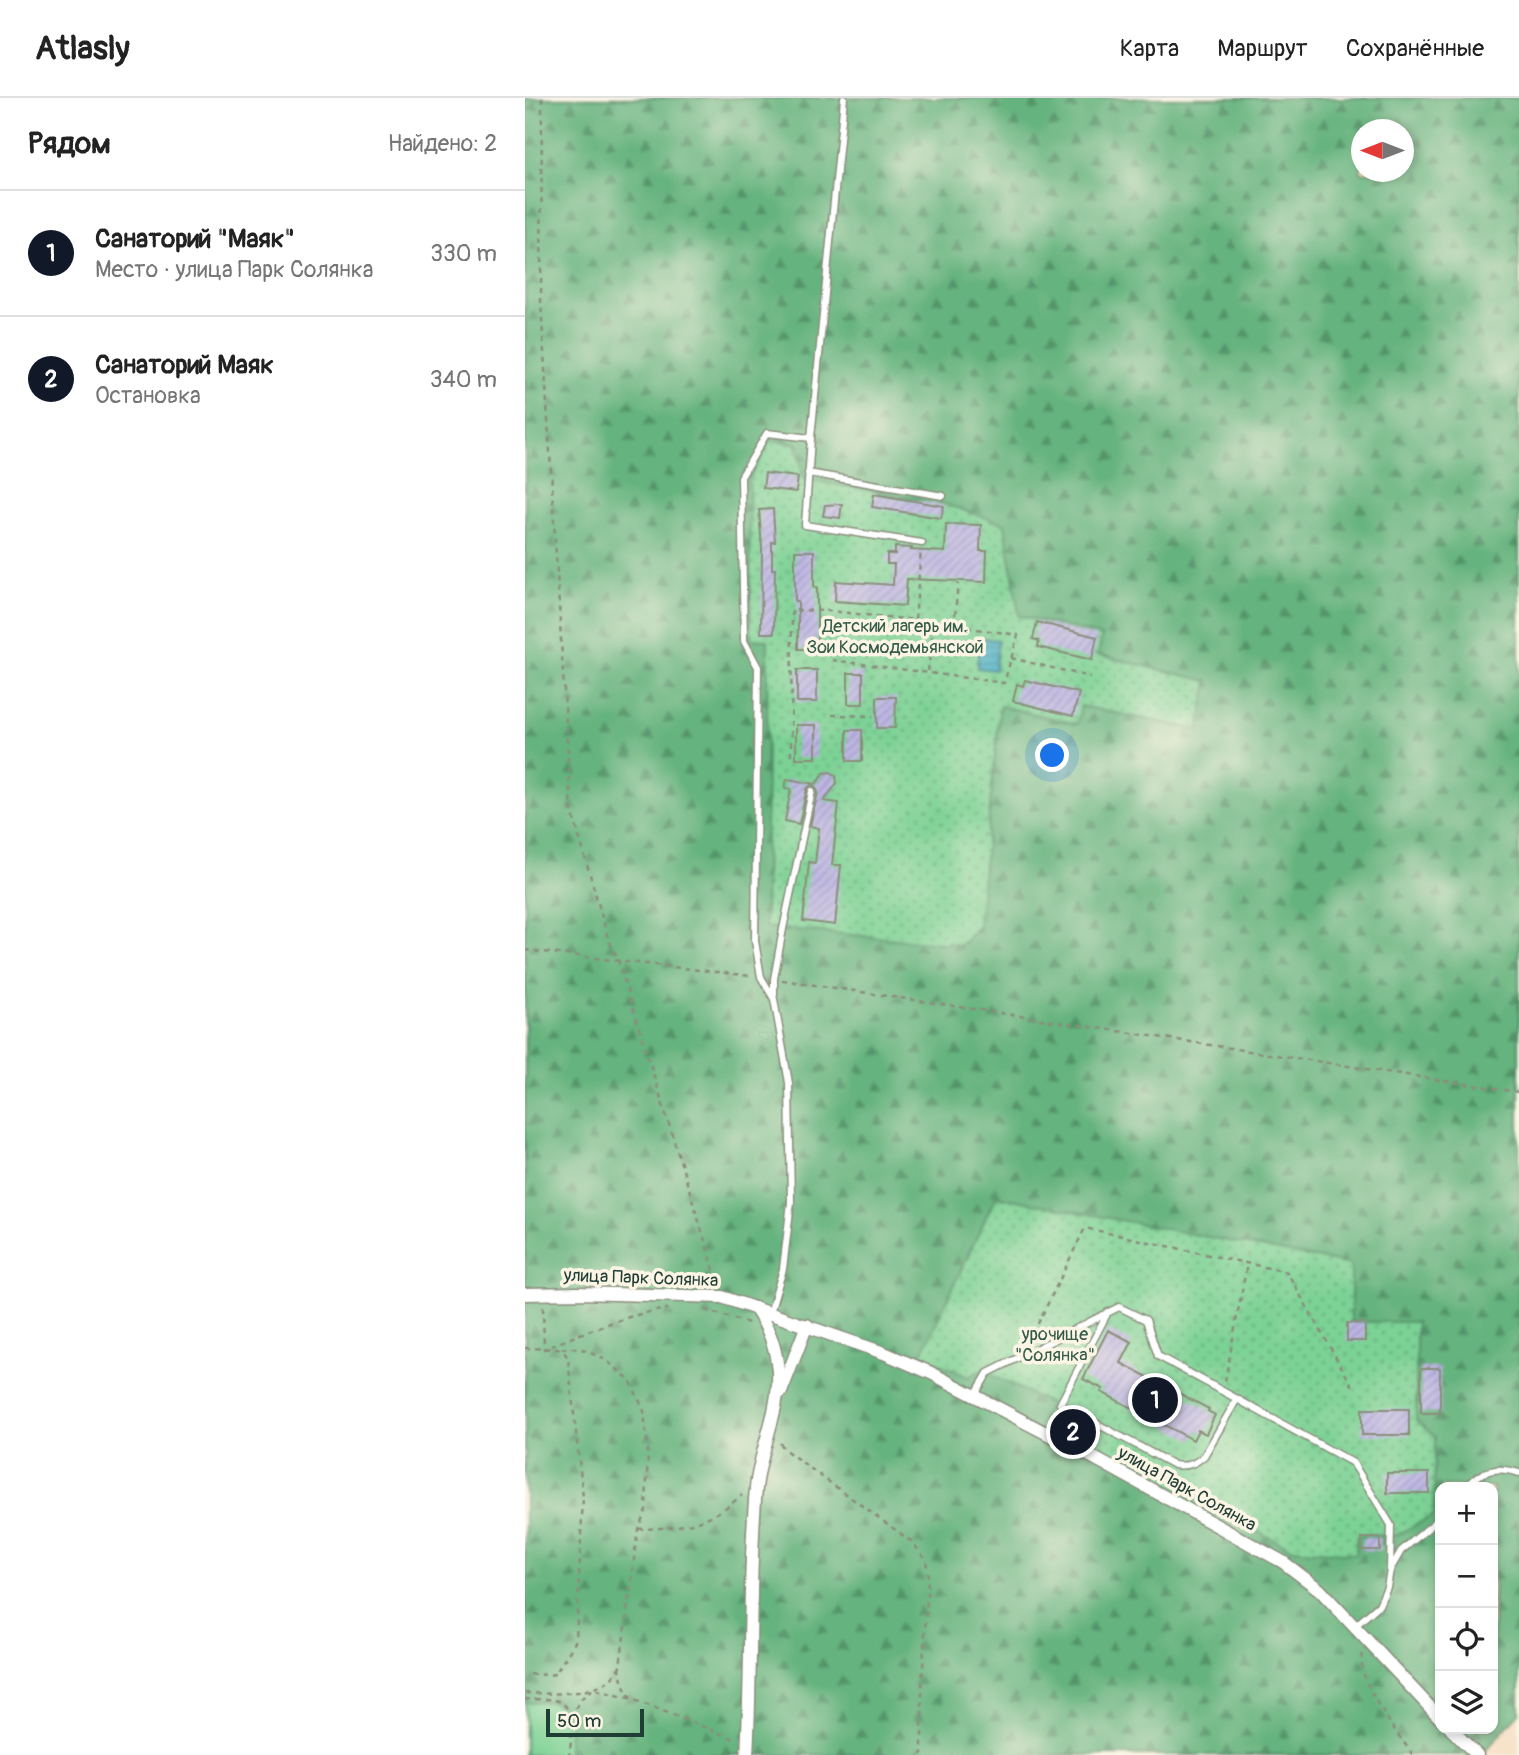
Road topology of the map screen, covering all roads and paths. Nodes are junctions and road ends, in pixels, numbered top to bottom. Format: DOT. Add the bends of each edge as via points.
graph roads {
  1 [pos="541,98"];
  2 [pos="844,98"];
  3 [pos="811,438"];
  4 [pos="808,473"];
  5 [pos="943,496"];
  6 [pos="922,543"];
  7 [pos="958,583"];
  8 [pos="915,620"];
  9 [pos="934,623"];
  10 [pos="954,625"];
  11 [pos="1011,658"];
  12 [pos="832,660"];
  13 [pos="928,672"];
  14 [pos="1090,677"];
  15 [pos="832,715"];
  16 [pos="873,716"];
  17 [pos="791,757"];
  18 [pos="812,791"];
  19 [pos="525,950"];
  20 [pos="618,960"];
  21 [pos="761,977"];
  22 [pos="774,979"];
  23 [pos="775,999"];
  24 [pos="1519,1092"];
  25 [pos="1247,1264"];
  26 [pos="542,1293"];
  27 [pos="525,1294"];
  28 [pos="722,1297"];
  29 [pos="677,1308"];
  30 [pos="755,1308"];
  31 [pos="704,1310"];
  32 [pos="1108,1312"];
  33 [pos="770,1313"];
  34 [pos="807,1325"];
  35 [pos="769,1329"];
  36 [pos="525,1348"];
  37 [pos="558,1349"];
  38 [pos="1023,1355"];
  39 [pos="1353,1387"];
  40 [pos="1223,1391"];
  41 [pos="975,1395"];
  42 [pos="1237,1399"];
  43 [pos="777,1402"];
  44 [pos="769,1430"];
  45 [pos="1519,1473"];
  46 [pos="757,1481"];
  47 [pos="1471,1482"];
  48 [pos="1435,1522"];
  49 [pos="638,1528"];
  50 [pos="1391,1570"];
  51 [pos="1355,1626"];
  52 [pos="1368,1641"];
  53 [pos="620,1666"];
  54 [pos="525,1674"];
  55 [pos="593,1689"];
  56 [pos="525,1693"];
  57 [pos="525,1699"];
  58 [pos="632,1699"];
  59 [pos="1435,1713"];
  60 [pos="571,1717"];
  61 [pos="1456,1734"];
  62 [pos="747,1749"];
  63 [pos="570,1754"];
  64 [pos="922,1755"];
  65 [pos="1413,1755"];
  66 [pos="1477,1755"];
  1 -- 20 [label="path" via="541,302 571,808"];
  2 -- 3 [label="lane"];
  3 -- 4 [label="lane"];
  3 -- 21 [label="lane" via="767,433 741,477 744,641 758,667 755,941"];
  4 -- 5 [label="lane"];
  4 -- 6 [label="lane" via="805,525"];
  6 -- 8 [label="path"];
  7 -- 10 [label="path"];
  8 -- 9 [label="path"];
  8 -- 17 [label="path" via="792,610"];
  9 -- 10 [label="path"];
  9 -- 13 [label="path"];
  10 -- 11 [label="path" via="1018,635"];
  11 -- 13 [label="path" via="1004,683"];
  11 -- 14 [label="path"];
  12 -- 13 [label="path"];
  15 -- 16 [label="path"];
  18 -- 22 [label="lane"];
  19 -- 20 [label="path"];
  20 -- 21 [label="path"];
  20 -- 28 [label="path"];
  21 -- 23 [label="lane"];
  22 -- 23 [label="lane"];
  22 -- 24 [label="path"];
  23 -- 33 [label="lane" via="789,1083 791,1202 783,1269"];
  25 -- 38 [label="path" via="1085,1228"];
  25 -- 39 [label="path" via="1287,1272"];
  25 -- 40 [label="path"];
  26 -- 27 [label="street, улица Парк Солянка"];
  26 -- 28 [label="street, улица Парк Солянка"];
  26 -- 29 [label="path" via="544,1349 587,1331"];
  28 -- 30 [label="street, улица Парк Солянка"];
  30 -- 33 [label="street, улица Парк Солянка"];
  30 -- 35 [label="street"];
  31 -- 35 [label="path"];
  32 -- 38 [label="lane"];
  32 -- 40 [label="lane" via="1119,1307 1146,1320 1158,1356"];
  32 -- 42 [label="lane" via="1060,1404 1182,1466 1204,1456"];
  33 -- 34 [label="street, улица Парк Солянка"];
  34 -- 41 [label="street, улица Парк Солянка" via="896,1357"];
  34 -- 43 [label="street"];
  35 -- 43 [label="street" via="778,1374"];
  36 -- 37 [label="path"];
  37 -- 49 [label="path" via="582,1349 606,1360 630,1380 644,1411 646,1510"];
  37 -- 54 [label="path" via="568,1358 583,1497 576,1639 555,1674"];
  38 -- 41 [label="lane" via="988,1373"];
  40 -- 42 [label="lane"];
  41 -- 51 [label="street, улица Парк Солянка" via="1283,1562 1320,1590"];
  42 -- 50 [label="lane" via="1353,1463 1391,1525"];
  43 -- 44 [label="street"];
  44 -- 46 [label="street"];
  44 -- 64 [label="path" via="785,1450 912,1542 926,1560"];
  45 -- 47 [label="lane" via="1489,1470"];
  46 -- 49 [label="path" via="708,1518 685,1526"];
  46 -- 62 [label="street"];
  48 -- 50 [label="lane" via="1408,1544"];
  49 -- 53 [label="path"];
  50 -- 51 [label="lane" via="1379,1605"];
  51 -- 52 [label="street, улица Парк Солянка"];
  52 -- 59 [label="street, улица Парк Солянка"];
  52 -- 65 [label="path" via="1361,1659 1365,1681"];
  53 -- 55 [label="path" via="611,1679"];
  53 -- 58 [label="path" via="621,1679"];
  55 -- 56 [label="path"];
  55 -- 58 [label="path"];
  55 -- 60 [label="path"];
  57 -- 60 [label="path" via="555,1700 566,1706"];
  58 -- 62 [label="path"];
  60 -- 63 [label="path"];
  61 -- 66 [label="street"];
}
